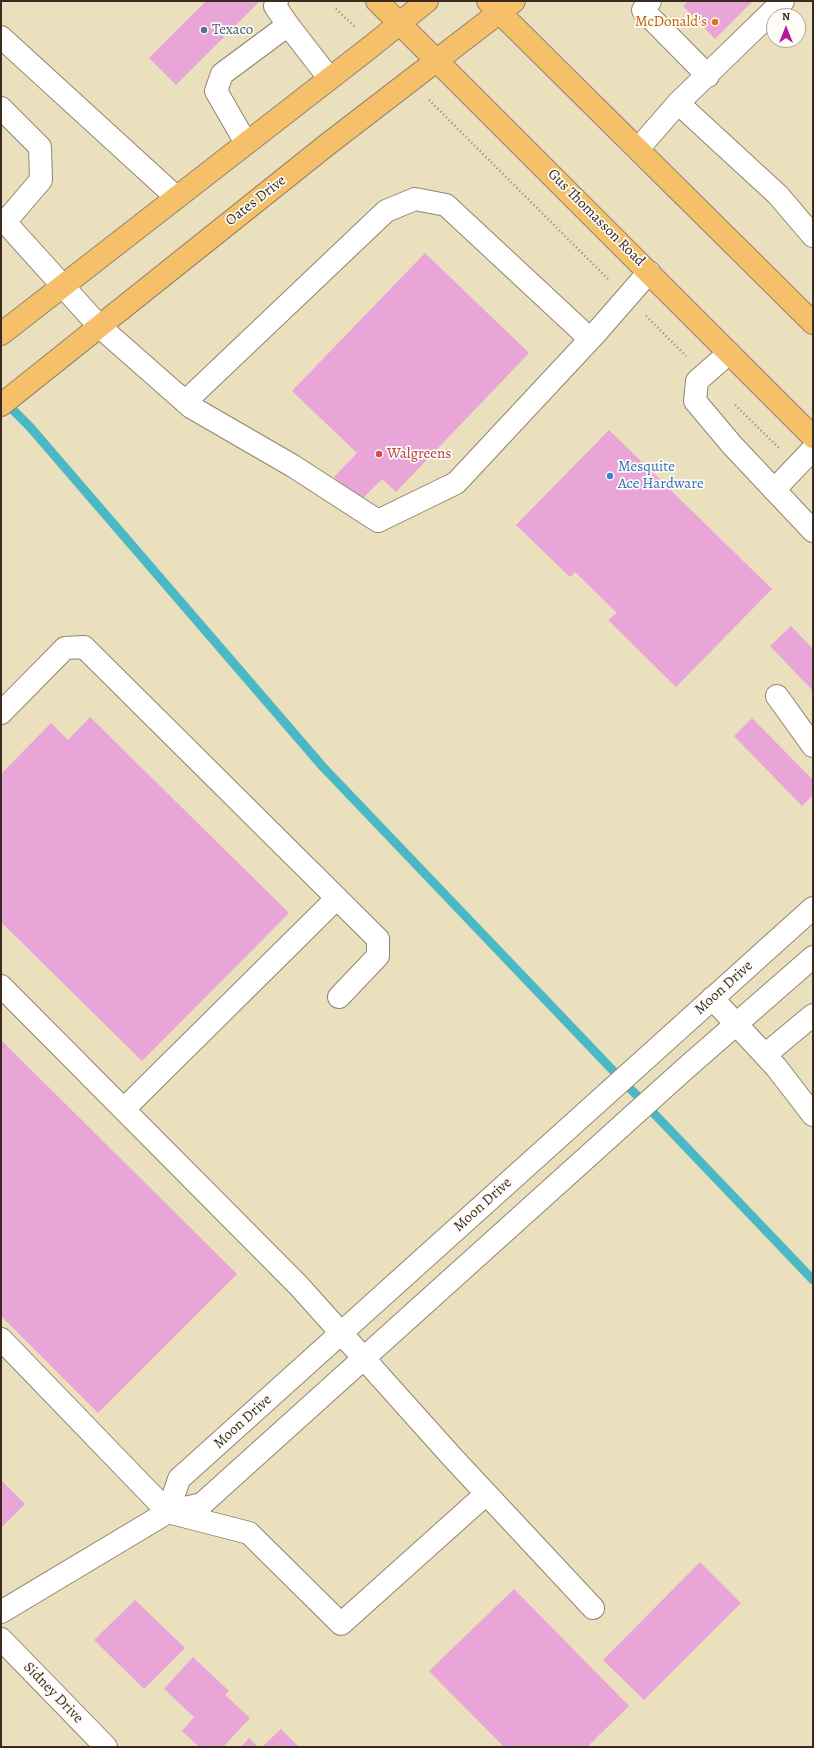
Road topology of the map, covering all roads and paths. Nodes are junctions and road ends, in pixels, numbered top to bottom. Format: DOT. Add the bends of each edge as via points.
graph roads {
  1 [pos="277,1"];
  2 [pos="377,1"];
  3 [pos="427,1"];
  4 [pos="650,1"];
  5 [pos="783,1"];
  6 [pos="501,5"];
  7 [pos="400,24"];
  8 [pos="288,25"];
  9 [pos="1,37"];
  10 [pos="437,60"];
  11 [pos="708,76"];
  12 [pos="329,78"];
  13 [pos="678,103"];
  14 [pos="1,108"];
  15 [pos="246,143"];
  16 [pos="638,149"];
  17 [pos="176,196"];
  18 [pos="3,221"];
  19 [pos="813,236"];
  20 [pos="649,272"];
  21 [pos="63,286"];
  22 [pos="813,323"];
  23 [pos="98,326"];
  24 [pos="1,334"];
  25 [pos="590,339"];
  26 [pos="729,352"];
  27 [pos="185,402"];
  28 [pos="1,405"];
  29 [pos="813,437"];
  30 [pos="813,449"];
  31 [pos="774,490"];
  32 [pos="813,531"];
  33 [pos="777,696"];
  34 [pos="1,713"];
  35 [pos="813,746"];
  36 [pos="337,898"];
  37 [pos="813,908"];
  38 [pos="813,957"];
  39 [pos="1,986"];
  40 [pos="339,997"];
  41 [pos="712,998"];
  42 [pos="813,1015"];
  43 [pos="737,1024"];
  44 [pos="765,1056"];
  45 [pos="124,1110"];
  46 [pos="813,1115"];
  47 [pos="341,1333"];
  48 [pos="1,1339"];
  49 [pos="364,1359"];
  50 [pos="486,1494"];
  51 [pos="168,1512"];
  52 [pos="593,1608"];
  53 [pos="1,1612"];
  54 [pos="1,1639"];
  55 [pos="106,1747"];
  1 -- 8 [label="street" via="275,6"];
  2 -- 7 [label="main road, Gus Thomasson Road"];
  3 -- 7 [label="main road"];
  4 -- 11 [label="street" via="643,10"];
  5 -- 11 [label="street"];
  6 -- 10 [label="main road, Oates Drive"];
  6 -- 16 [label="main road"];
  7 -- 10 [label="main road, Gus Thomasson Road"];
  7 -- 12 [label="main road"];
  8 -- 12 [label="street"];
  8 -- 15 [label="street" via="222,74 216,90"];
  9 -- 17 [label="street"];
  10 -- 20 [label="main road, Gus Thomasson Road"];
  10 -- 23 [label="main road, Oates Drive"];
  11 -- 13 [label="street"];
  12 -- 15 [label="main road"];
  13 -- 16 [label="street"];
  13 -- 19 [label="street" via="778,194"];
  14 -- 18 [label="street" via="40,147 40,180"];
  15 -- 17 [label="main road"];
  16 -- 22 [label="main road"];
  17 -- 21 [label="main road"];
  18 -- 21 [label="street"];
  20 -- 25 [label="street"];
  20 -- 26 [label="main road, Gus Thomasson Road"];
  21 -- 23 [label="street"];
  21 -- 24 [label="main road"];
  23 -- 27 [label="street"];
  23 -- 28 [label="main road, Oates Drive"];
  25 -- 27 [label="street" via="456,482 378,521 293,466"];
  25 -- 27 [label="street" via="446,205 415,199 386,211"];
  26 -- 29 [label="main road, Gus Thomasson Road"];
  26 -- 31 [label="street" via="698,381 695,401"];
  30 -- 31 [label="street"];
  31 -- 32 [label="street"];
  33 -- 35 [label="street"];
  34 -- 36 [label="street" via="65,648 84,647"];
  36 -- 40 [label="street" via="378,939 378,956"];
  36 -- 45 [label="street"];
  37 -- 41 [label="street, Moon Drive"];
  38 -- 43 [label="street"];
  39 -- 45 [label="street"];
  41 -- 43 [label="street"];
  41 -- 47 [label="street, Moon Drive"];
  42 -- 44 [label="street"];
  43 -- 44 [label="street"];
  43 -- 49 [label="street"];
  44 -- 46 [label="street"];
  45 -- 47 [label="street" via="299,1286"];
  47 -- 49 [label="street"];
  47 -- 51 [label="street, Moon Drive" via="179,1479"];
  48 -- 51 [label="street"];
  49 -- 50 [label="street"];
  49 -- 51 [label="street" via="202,1504"];
  50 -- 51 [label="street" via="341,1624 249,1533"];
  50 -- 52 [label="street"];
  51 -- 53 [label="street"];
  54 -- 55 [label="street, Sidney Drive"];
}
